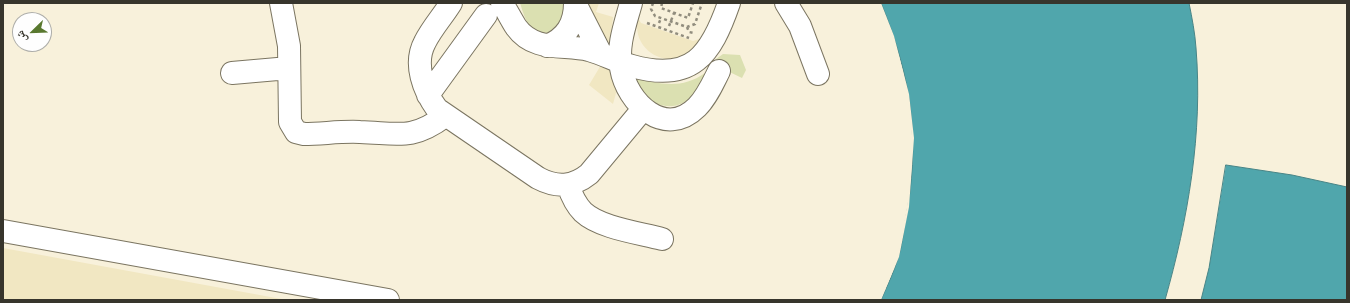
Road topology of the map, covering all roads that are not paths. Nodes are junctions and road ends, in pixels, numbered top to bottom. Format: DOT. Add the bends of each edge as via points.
graph roads {
  1 [pos="281,3"];
  2 [pos="451,3"];
  3 [pos="575,3"];
  4 [pos="729,3"];
  5 [pos="786,3"];
  6 [pos="494,9"];
  7 [pos="637,12"];
  8 [pos="547,46"];
  9 [pos="611,58"];
  10 [pos="289,68"];
  11 [pos="719,71"];
  12 [pos="232,73"];
  13 [pos="818,74"];
  14 [pos="428,95"];
  15 [pos="643,109"];
  16 [pos="445,116"];
  17 [pos="568,185"];
  18 [pos="3,230"];
  19 [pos="662,239"];
  20 [pos="388,300"];
  1 -- 10 [label="lane" via="288,32"];
  2 -- 14 [label="lane" via="424,42 421,53 421,75"];
  3 -- 8 [label="lane" via="571,26 561,39"];
  3 -- 9 [label="lane"];
  4 -- 9 [label="lane" via="713,43 692,63 672,70 662,70 640,68"];
  5 -- 13 [label="lane" via="800,26"];
  6 -- 8 [label="lane" via="533,42"];
  6 -- 14 [label="lane"];
  7 -- 9 [label="lane"];
  8 -- 9 [label="lane" via="582,49"];
  9 -- 15 [label="lane" via="628,91"];
  10 -- 12 [label="lane"];
  10 -- 16 [label="lane" via="290,122 293,129 300,134 410,134"];
  11 -- 15 [label="lane" via="702,101 688,114 675,118 661,118"];
  14 -- 16 [label="lane" via="437,110"];
  15 -- 17 [label="lane" via="589,174"];
  16 -- 17 [label="lane" via="538,178 548,183"];
  17 -- 19 [label="lane" via="578,206 590,216 604,224"];
  18 -- 20 [label="lane"];
}
